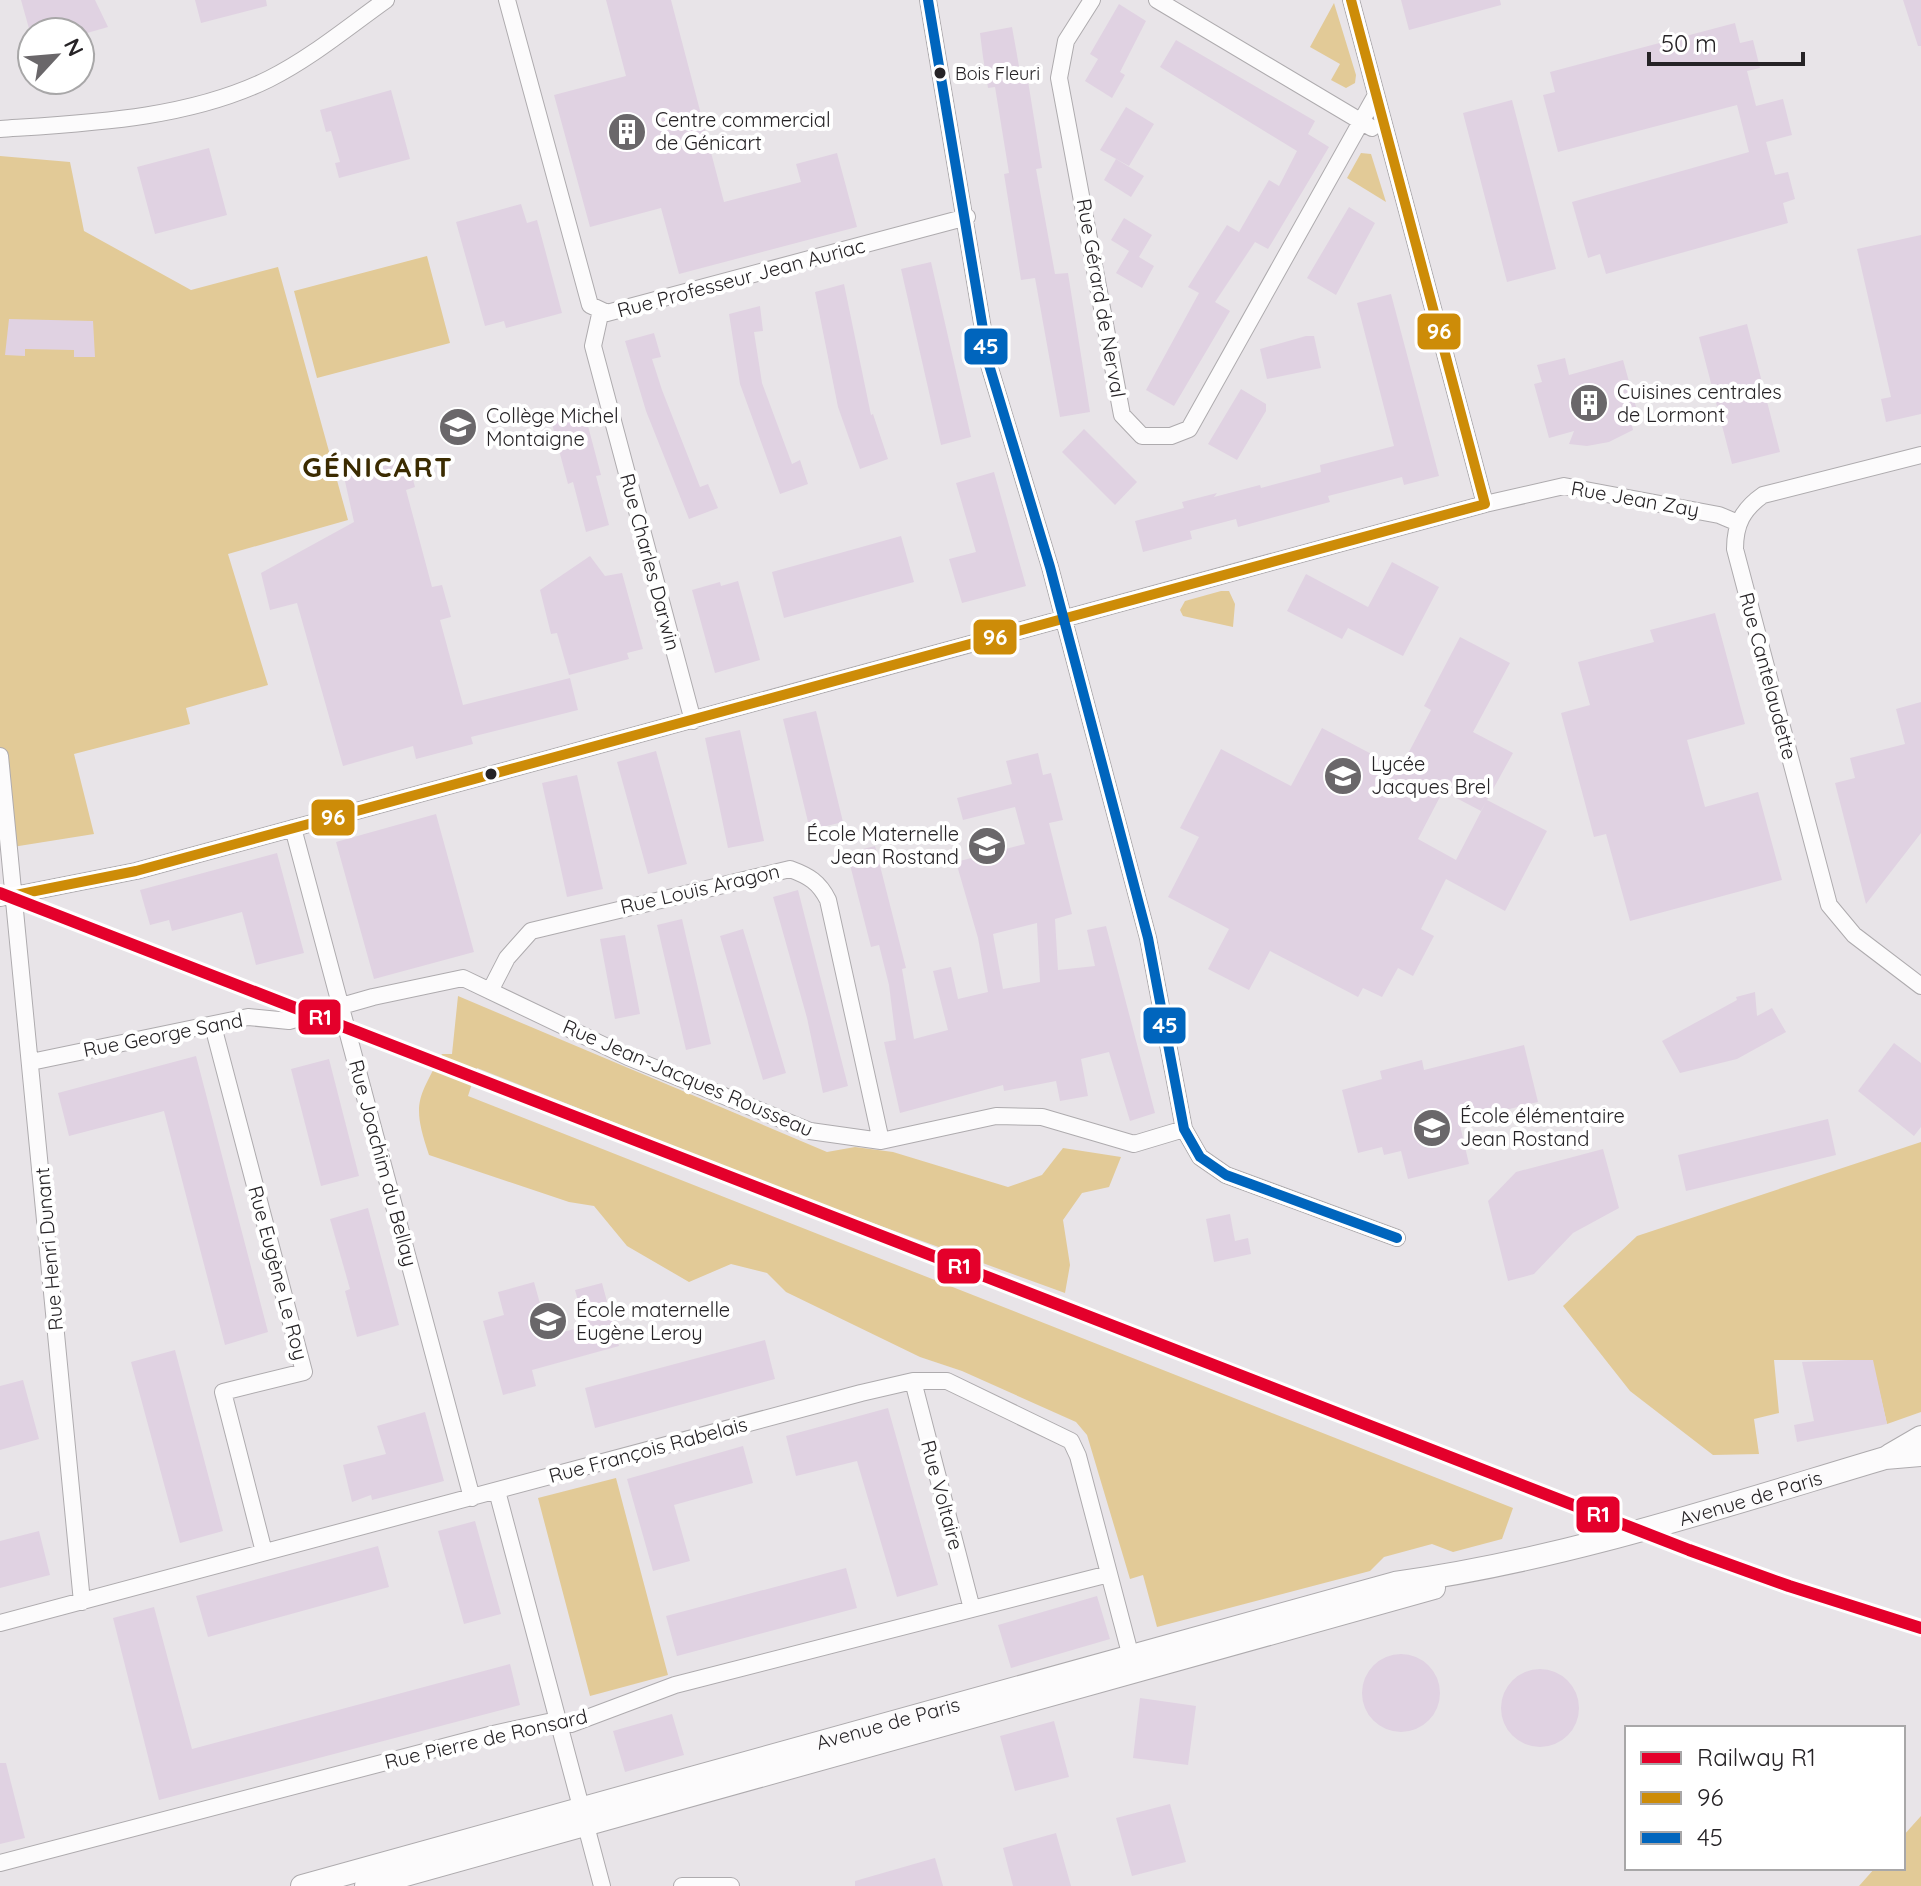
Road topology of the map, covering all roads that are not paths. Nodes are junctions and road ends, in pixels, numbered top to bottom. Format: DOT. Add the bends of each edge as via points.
graph roads {
  1 [pos="386,0"];
  2 [pos="507,0"];
  3 [pos="928,0"];
  4 [pos="1092,0"];
  5 [pos="1157,0"];
  6 [pos="1351,0"];
  7 [pos="1376,95"];
  8 [pos="1364,122"];
  9 [pos="0,129"];
  10 [pos="1387,138"];
  11 [pos="967,217"];
  12 [pos="601,310"];
  13 [pos="1921,455"];
  14 [pos="1485,504"];
  15 [pos="1738,523"];
  16 [pos="1062,619"];
  17 [pos="693,721"];
  18 [pos="0,756"];
  19 [pos="293,828"];
  20 [pos="8,897"];
  21 [pos="1921,986"];
  22 [pos="490,991"];
  23 [pos="341,1007"];
  24 [pos="213,1026"];
  25 [pos="31,1062"];
  26 [pos="1184,1129"];
  27 [pos="881,1141"];
  28 [pos="1397,1238"];
  29 [pos="913,1381"];
  30 [pos="1921,1437"];
  31 [pos="1921,1455"];
  32 [pos="1885,1458"];
  33 [pos="497,1491"];
  34 [pos="472,1498"];
  35 [pos="264,1552"];
  36 [pos="1477,1572"];
  37 [pos="1109,1574"];
  38 [pos="82,1602"];
  39 [pos="972,1609"];
  40 [pos="0,1623"];
  41 [pos="1131,1657"];
  42 [pos="559,1724"];
  43 [pos="584,1815"];
  44 [pos="0,1863"];
  45 [pos="302,1886"];
  46 [pos="366,1886"];
  47 [pos="602,1886"];
  48 [pos="682,1886"];
  49 [pos="731,1886"];
  1 -- 9 [label="street" via="269,79 225,96 130,117"];
  2 -- 12 [label="street, Rue Professeur Jean Auriac" via="590,305"];
  3 -- 11 [label="street"];
  4 -- 8 [label="street, Rue Gérard de Nerval" via="1066,41 1059,78 1122,415 1142,436 1171,436 1189,429"];
  5 -- 8 [label="street"];
  6 -- 7 [label="street"];
  7 -- 8 [label="street, Rue Gérard de Nerval"];
  7 -- 10 [label="street"];
  8 -- 10 [label="street"];
  10 -- 14 [label="street"];
  11 -- 12 [label="street, Rue Professeur Jean Auriac" via="607,313"];
  11 -- 16 [label="street" via="989,365"];
  12 -- 17 [label="street, Rue Charles Darwin" via="593,346"];
  13 -- 15 [label="street" via="1777,489 1752,503"];
  14 -- 15 [label="street, Rue Jean Zay" via="1564,486"];
  14 -- 16 [label="street, Rue Jean Zay"];
  15 -- 21 [label="street, Rue Cantelaudette" via="1735,549 1829,905 1854,935"];
  16 -- 17 [label="street, Rue Jean Zay"];
  16 -- 26 [label="street" via="1148,938"];
  17 -- 19 [label="street, Rue Jean Zay"];
  18 -- 20 [label="street, Rue Henri Dunant"];
  19 -- 20 [label="street, Rue Jean Zay" via="136,871"];
  19 -- 23 [label="street, Rue Joachim du Bellay"];
  20 -- 25 [label="street, Rue Henri Dunant"];
  22 -- 23 [label="street, Rue Jean-Jacques Rousseau" via="457,978"];
  22 -- 27 [label="street, Rue Jean-Jacques Rousseau" via="628,1057 810,1131"];
  22 -- 27 [label="street, Rue Louis Aragon" via="507,958 531,931 790,869 810,876 828,900"];
  23 -- 24 [label="street, Rue George Sand" via="289,1021 248,1017"];
  23 -- 34 [label="street, Rue Joachim du Bellay"];
  24 -- 25 [label="street, Rue George Sand"];
  24 -- 35 [label="street, Rue Eugène Le Roy" via="304,1372 223,1392"];
  25 -- 38 [label="street, Rue Henri Dunant"];
  26 -- 27 [label="street, Rue Jean-Jacques Rousseau" via="1134,1144 1042,1117 996,1116"];
  26 -- 28 [label="street" via="1200,1157 1226,1175"];
  29 -- 33 [label="street, Rue François Rabelais"];
  29 -- 37 [label="street, Rue François Rabelais" via="947,1381 1071,1441"];
  29 -- 39 [label="street, Rue Voltaire"];
  30 -- 32 [label="main road"];
  31 -- 32 [label="main road"];
  32 -- 36 [label="main road, Avenue de Paris"];
  33 -- 34 [label="street, Rue François Rabelais"];
  33 -- 42 [label="street"];
  34 -- 35 [label="street, Rue François Rabelais"];
  35 -- 38 [label="street, Rue François Rabelais"];
  36 -- 41 [label="main road, Avenue de Paris" via="1395,1583"];
  36 -- 43 [label="main road, Avenue de Paris" via="1396,1600"];
  37 -- 39 [label="street, Rue Pierre de Ronsard"];
  37 -- 41 [label="street, Rue François Rabelais"];
  38 -- 40 [label="street, Rue François Rabelais"];
  39 -- 42 [label="street, Rue Pierre de Ronsard" via="675,1685"];
  41 -- 43 [label="main road, Avenue de Paris"];
  42 -- 43 [label="street"];
  42 -- 44 [label="street, Rue Pierre de Ronsard" via="493,1734"];
  43 -- 45 [label="main road, Avenue de Paris"];
  43 -- 46 [label="main road, Avenue de Paris"];
  43 -- 47 [label="street"];
  48 -- 49 [label="street"];
}
